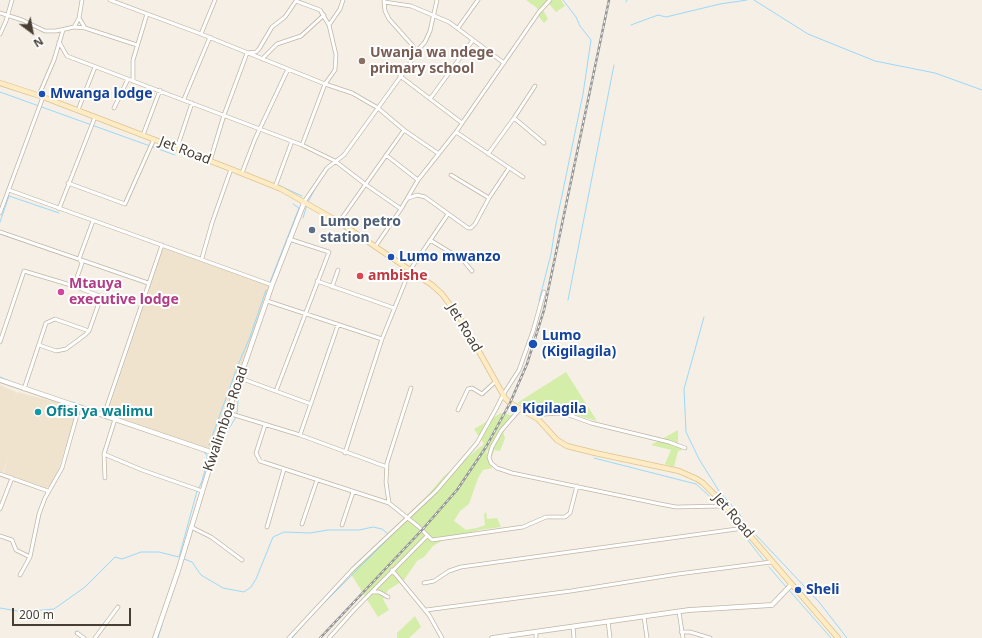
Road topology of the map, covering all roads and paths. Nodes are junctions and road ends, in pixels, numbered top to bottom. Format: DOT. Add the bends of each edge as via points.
graph roads {
  1 [pos="12,0"];
  2 [pos="82,0"];
  3 [pos="110,0"];
  4 [pos="215,0"];
  5 [pos="343,0"];
  6 [pos="437,0"];
  7 [pos="478,0"];
  8 [pos="550,0"];
  9 [pos="118,1"];
  10 [pos="384,1"];
  11 [pos="0,13"];
  12 [pos="147,14"];
  13 [pos="8,15"];
  14 [pos="324,15"];
  15 [pos="432,15"];
  16 [pos="78,18"];
  17 [pos="329,25"];
  18 [pos="74,27"];
  19 [pos="85,28"];
  20 [pos="458,28"];
  21 [pos="63,30"];
  22 [pos="0,34"];
  23 [pos="201,34"];
  24 [pos="210,37"];
  25 [pos="472,40"];
  26 [pos="59,42"];
  27 [pos="136,45"];
  28 [pos="247,53"];
  29 [pos="415,53"];
  30 [pos="262,59"];
  31 [pos="504,63"];
  32 [pos="95,67"];
  33 [pos="288,69"];
  34 [pos="400,76"];
  35 [pos="128,79"];
  36 [pos="133,80"];
  37 [pos="0,83"];
  38 [pos="325,84"];
  39 [pos="535,86"];
  40 [pos="160,90"];
  41 [pos="41,96"];
  42 [pos="184,99"];
  43 [pos="430,99"];
  44 [pos="192,103"];
  45 [pos="114,108"];
  46 [pos="378,108"];
  47 [pos="78,110"];
  48 [pos="224,115"];
  49 [pos="96,117"];
  50 [pos="514,118"];
  51 [pos="462,123"];
  52 [pos="259,129"];
  53 [pos="404,130"];
  54 [pos="456,132"];
  55 [pos="143,135"];
  56 [pos="154,139"];
  57 [pos="292,141"];
  58 [pos="544,143"];
  59 [pos="302,145"];
  60 [pos="177,148"];
  61 [pos="439,154"];
  62 [pos="488,154"];
  63 [pos="386,155"];
  64 [pos="210,161"];
  65 [pos="335,161"];
  66 [pos="509,168"];
  67 [pos="231,169"];
  68 [pos="242,173"];
  69 [pos="451,174"];
  70 [pos="523,177"];
  71 [pos="418,180"];
  72 [pos="68,183"];
  73 [pos="365,184"];
  74 [pos="275,187"];
  75 [pos="9,190"];
  76 [pos="488,198"];
  77 [pos="407,199"];
  78 [pos="304,203"];
  79 [pos="59,208"];
  80 [pos="401,209"];
  81 [pos="0,213"];
  82 [pos="448,214"];
  83 [pos="93,221"];
  84 [pos="339,222"];
  85 [pos="0,232"];
  86 [pos="289,239"];
  87 [pos="430,240"];
  88 [pos="162,246"];
  89 [pos="375,247"];
  90 [pos="202,258"];
  91 [pos="79,260"];
  92 [pos="338,270"];
  93 [pos="410,270"];
  94 [pos="472,271"];
  95 [pos="317,281"];
  96 [pos="148,283"];
  97 [pos="272,285"];
  98 [pos="74,286"];
  99 [pos="332,287"];
  100 [pos="544,292"];
  101 [pos="101,297"];
  102 [pos="266,301"];
  103 [pos="114,302"];
  104 [pos="394,308"];
  105 [pos="304,314"];
  106 [pos="338,325"];
  107 [pos="88,331"];
  108 [pos="382,339"];
  109 [pos="0,342"];
  110 [pos="39,344"];
  111 [pos="240,378"];
  112 [pos="0,380"];
  113 [pos="495,382"];
  114 [pos="411,388"];
  115 [pos="24,389"];
  116 [pos="276,391"];
  117 [pos="502,395"];
  118 [pos="311,404"];
  119 [pos="79,408"];
  120 [pos="520,409"];
  121 [pos="458,410"];
  122 [pos="228,413"];
  123 [pos="104,415"];
  124 [pos="533,415"];
  125 [pos="115,419"];
  126 [pos="265,425"];
  127 [pos="300,435"];
  128 [pos="685,448"];
  129 [pos="214,453"];
  130 [pos="345,453"];
  131 [pos="104,454"];
  132 [pos="387,467"];
  133 [pos="284,469"];
  134 [pos="0,474"];
  135 [pos="12,478"];
  136 [pos="105,478"];
  137 [pos="317,480"];
  138 [pos="577,486"];
  139 [pos="48,491"];
  140 [pos="202,491"];
  141 [pos="353,492"];
  142 [pos="389,503"];
  143 [pos="724,506"];
  144 [pos="0,509"];
  145 [pos="408,517"];
  146 [pos="302,524"];
  147 [pos="342,525"];
  148 [pos="191,527"];
  149 [pos="267,527"];
  150 [pos="744,528"];
  151 [pos="0,536"];
  152 [pos="427,536"];
  153 [pos="30,557"];
  154 [pos="242,560"];
  155 [pos="771,562"];
  156 [pos="392,570"];
  157 [pos="20,575"];
  158 [pos="424,583"];
  159 [pos="791,585"];
  160 [pos="372,592"];
  161 [pos="388,597"];
  162 [pos="118,607"];
  163 [pos="426,610"];
  164 [pos="679,612"];
  165 [pos="644,617"];
  166 [pos="608,621"];
  167 [pos="573,627"];
  168 [pos="536,632"];
  169 [pos="681,632"];
  170 [pos="77,633"];
  171 [pos="501,637"];
  172 [pos="84,638"];
  173 [pos="95,638"];
  174 [pos="155,638"];
  175 [pos="289,638"];
  176 [pos="329,638"];
  177 [pos="442,638"];
  178 [pos="492,638"];
  179 [pos="536,638"];
  180 [pos="574,638"];
  181 [pos="610,638"];
  182 [pos="647,638"];
  183 [pos="683,638"];
  184 [pos="710,638"];
  185 [pos="838,638"];
  1 -- 13 [label="street"];
  2 -- 16 [label="street"];
  3 -- 9 [label="street"];
  4 -- 23 [label="street"];
  5 -- 17 [label="street"];
  6 -- 15 [label="street"];
  7 -- 20 [label="street"];
  8 -- 31 [label="street"];
  9 -- 12 [label="street"];
  10 -- 15 [label="street" via="411,6"];
  10 -- 29 [label="street" via="389,19 413,46"];
  11 -- 13 [label="street"];
  12 -- 23 [label="street"];
  12 -- 27 [label="street"];
  13 -- 21 [label="street" via="45,31"];
  13 -- 22 [label="street"];
  14 -- 17 [label="street"];
  14 -- 28 [label="street" via="316,7 296,1 285,17 272,27 256,52"];
  14 -- 30 [label="street" via="301,36 277,44"];
  15 -- 20 [label="street"];
  15 -- 29 [label="street" via="428,36"];
  16 -- 18 [label="street"];
  16 -- 19 [label="street"];
  17 -- 38 [label="street" via="336,63 335,70"];
  18 -- 19 [label="street"];
  18 -- 21 [label="street"];
  19 -- 27 [label="street"];
  20 -- 25 [label="street"];
  21 -- 26 [label="street"];
  23 -- 24 [label="street"];
  24 -- 28 [label="street"];
  24 -- 42 [label="street"];
  25 -- 31 [label="street"];
  25 -- 43 [label="street"];
  26 -- 32 [label="street" via="67,56"];
  26 -- 41 [label="street"];
  27 -- 36 [label="street"];
  28 -- 30 [label="street"];
  28 -- 48 [label="street"];
  29 -- 34 [label="street"];
  30 -- 33 [label="street"];
  31 -- 51 [label="street"];
  32 -- 35 [label="street"];
  32 -- 47 [label="street"];
  33 -- 38 [label="street"];
  33 -- 52 [label="street"];
  34 -- 43 [label="street"];
  34 -- 46 [label="street"];
  35 -- 36 [label="street"];
  35 -- 45 [label="street"];
  36 -- 40 [label="street"];
  37 -- 41 [label="main road, Jet Road"];
  38 -- 46 [label="street" via="352,93"];
  38 -- 59 [label="street"];
  39 -- 50 [label="street"];
  40 -- 42 [label="street"];
  40 -- 55 [label="street"];
  41 -- 47 [label="main road, Jet Road"];
  41 -- 75 [label="street"];
  42 -- 44 [label="street"];
  43 -- 51 [label="street"];
  44 -- 48 [label="street"];
  44 -- 60 [label="street"];
  46 -- 53 [label="street"];
  46 -- 65 [label="street" via="344,155"];
  47 -- 49 [label="main road, Jet Road"];
  48 -- 52 [label="street"];
  48 -- 64 [label="street"];
  49 -- 55 [label="main road, Jet Road"];
  49 -- 72 [label="street"];
  50 -- 58 [label="street"];
  50 -- 62 [label="street"];
  51 -- 54 [label="street"];
  52 -- 57 [label="street"];
  52 -- 68 [label="street"];
  53 -- 61 [label="street"];
  53 -- 63 [label="street"];
  54 -- 61 [label="street"];
  54 -- 62 [label="street"];
  55 -- 56 [label="main road, Jet Road"];
  56 -- 60 [label="main road, Jet Road"];
  56 -- 72 [label="street" via="125,204"];
  57 -- 59 [label="street"];
  57 -- 74 [label="street"];
  59 -- 65 [label="street"];
  60 -- 64 [label="main road, Jet Road"];
  61 -- 71 [label="street"];
  62 -- 66 [label="street"];
  63 -- 71 [label="street"];
  63 -- 73 [label="street"];
  64 -- 67 [label="main road, Jet Road"];
  65 -- 73 [label="street"];
  65 -- 78 [label="street" via="327,168"];
  66 -- 70 [label="street"];
  66 -- 76 [label="street"];
  67 -- 68 [label="main road, Jet Road"];
  67 -- 90 [label="street"];
  68 -- 74 [label="main road, Jet Road"];
  69 -- 76 [label="street"];
  71 -- 77 [label="street"];
  72 -- 79 [label="street"];
  73 -- 80 [label="street"];
  73 -- 84 [label="street"];
  74 -- 78 [label="main road, Jet Road"];
  75 -- 79 [label="street"];
  75 -- 81 [label="street"];
  76 -- 82 [label="street" via="471,228"];
  77 -- 80 [label="street"];
  77 -- 82 [label="street" via="422,196"];
  78 -- 84 [label="main road, Jet Road"];
  78 -- 86 [label="street, Kwalimboa Road"];
  79 -- 83 [label="street"];
  80 -- 89 [label="street"];
  82 -- 87 [label="street"];
  83 -- 88 [label="street"];
  83 -- 91 [label="street"];
  84 -- 89 [label="main road, Jet Road"];
  85 -- 91 [label="street"];
  86 -- 95 [label="street" via="329,250"];
  86 -- 97 [label="street, Kwalimboa Road"];
  87 -- 93 [label="street"];
  87 -- 94 [label="street" via="466,262"];
  88 -- 90 [label="street"];
  88 -- 96 [label="street"];
  89 -- 93 [label="main road, Jet Road"];
  90 -- 97 [label="street"];
  91 -- 96 [label="street"];
  91 -- 98 [label="street" via="82,263"];
  92 -- 99 [label="street"];
  93 -- 104 [label="street"];
  93 -- 113 [label="main road, Jet Road" via="432,285 451,304"];
  95 -- 99 [label="street"];
  95 -- 105 [label="street"];
  96 -- 123 [label="street"];
  97 -- 102 [label="street, Kwalimboa Road"];
  98 -- 101 [label="street"];
  98 -- 109 [label="street" via="24,271"];
  99 -- 104 [label="street"];
  100 -- 117 [label="street" via="519,370"];
  101 -- 103 [label="street"];
  101 -- 107 [label="street"];
  102 -- 105 [label="street"];
  102 -- 111 [label="street, Kwalimboa Road"];
  104 -- 108 [label="street"];
  105 -- 106 [label="street"];
  105 -- 116 [label="street"];
  106 -- 108 [label="street"];
  106 -- 118 [label="street"];
  107 -- 110 [label="street" via="66,349 56,351"];
  107 -- 110 [label="street" via="55,319 50,320 46,323"];
  108 -- 130 [label="street"];
  110 -- 115 [label="street"];
  111 -- 116 [label="street"];
  111 -- 122 [label="street, Kwalimboa Road"];
  112 -- 115 [label="street"];
  113 -- 117 [label="main road, Jet Road"];
  113 -- 121 [label="street" via="482,394 472,388 468,389"];
  114 -- 132 [label="street"];
  115 -- 119 [label="street"];
  116 -- 118 [label="street"];
  117 -- 120 [label="main road, Jet Road"];
  117 -- 145 [label="street" via="471,450 436,491"];
  118 -- 127 [label="street"];
  119 -- 123 [label="street"];
  119 -- 139 [label="street" via="62,468"];
  120 -- 124 [label="main road, Jet Road"];
  120 -- 138 [label="street" via="501,431 492,447 489,458 491,463 512,473"];
  122 -- 126 [label="street"];
  122 -- 129 [label="street, Kwalimboa Road"];
  123 -- 125 [label="street"];
  124 -- 128 [label="street" via="566,414"];
  124 -- 143 [label="main road, Jet Road" via="552,436 567,446 688,474 703,483"];
  125 -- 129 [label="street"];
  125 -- 131 [label="street"];
  126 -- 127 [label="street"];
  126 -- 133 [label="street" via="256,453 257,458"];
  127 -- 130 [label="street"];
  129 -- 140 [label="street, Kwalimboa Road"];
  130 -- 132 [label="street"];
  131 -- 136 [label="street"];
  131 -- 140 [label="street"];
  132 -- 142 [label="street"];
  133 -- 137 [label="street"];
  133 -- 149 [label="street"];
  134 -- 135 [label="street"];
  135 -- 139 [label="street"];
  135 -- 144 [label="street"];
  137 -- 141 [label="street"];
  137 -- 146 [label="street"];
  138 -- 143 [label="street" via="676,507"];
  138 -- 152 [label="street" via="573,506 565,517 546,517 523,527 432,540"];
  139 -- 153 [label="street" via="39,514"];
  140 -- 148 [label="street, Kwalimboa Road"];
  141 -- 142 [label="street"];
  141 -- 147 [label="street"];
  142 -- 145 [label="street"];
  143 -- 150 [label="main road, Jet Road"];
  145 -- 152 [label="street"];
  145 -- 175 [label="street" via="353,570"];
  148 -- 154 [label="street" via="211,537"];
  148 -- 174 [label="street, Kwalimboa Road"];
  150 -- 155 [label="main road, Jet Road"];
  150 -- 158 [label="street" via="461,567 434,581"];
  151 -- 153 [label="street" via="12,540 16,550"];
  152 -- 156 [label="street"];
  153 -- 157 [label="street"];
  155 -- 159 [label="main road, Jet Road"];
  155 -- 163 [label="street"];
  156 -- 160 [label="street"];
  156 -- 163 [label="street"];
  159 -- 164 [label="street" via="772,605 705,608"];
  159 -- 185 [label="main road, Jet Road"];
  160 -- 161 [label="street" via="379,592"];
  160 -- 176 [label="street"];
  162 -- 173 [label="street"];
  163 -- 177 [label="street"];
  164 -- 165 [label="street"];
  164 -- 169 [label="street"];
  165 -- 166 [label="street"];
  165 -- 182 [label="street"];
  166 -- 167 [label="street"];
  166 -- 181 [label="street"];
  167 -- 168 [label="street"];
  167 -- 180 [label="street"];
  168 -- 171 [label="street"];
  168 -- 179 [label="street"];
  169 -- 183 [label="street"];
  169 -- 184 [label="street"];
  170 -- 172 [label="street"];
  171 -- 178 [label="street"];
}
